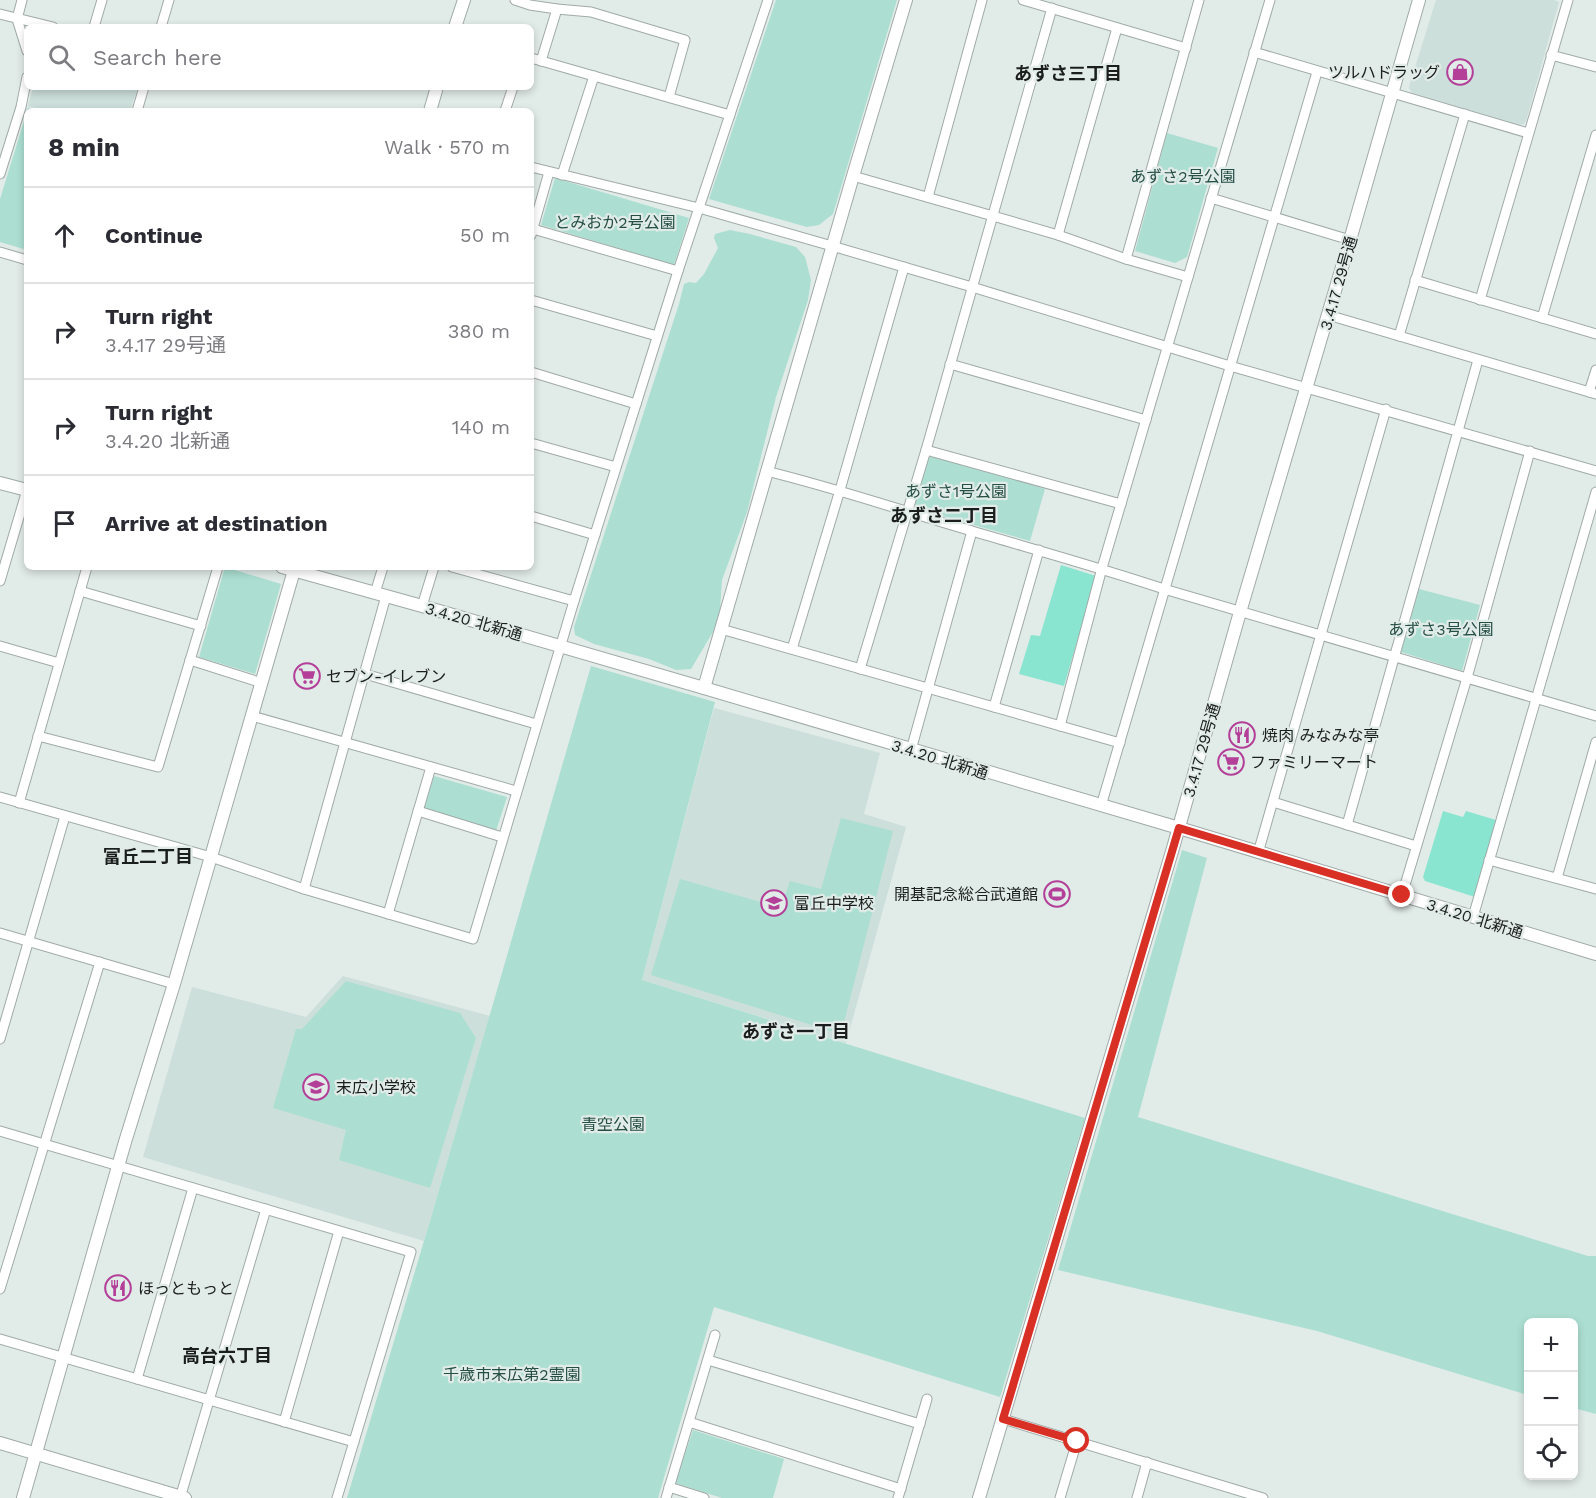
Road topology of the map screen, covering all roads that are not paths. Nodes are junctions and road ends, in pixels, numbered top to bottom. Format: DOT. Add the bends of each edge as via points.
graph roads {
  1 [pos="22,0"];
  2 [pos="102,0"];
  3 [pos="170,0"];
  4 [pos="464,0"];
  5 [pos="515,0"];
  6 [pos="906,0"];
  7 [pos="982,0"];
  8 [pos="1023,0"];
  9 [pos="1199,0"];
  10 [pos="1270,0"];
  11 [pos="1419,0"];
  12 [pos="1568,0"];
  13 [pos="766,1"];
  14 [pos="1052,8"];
  15 [pos="557,9"];
  16 [pos="0,14"];
  17 [pos="17,19"];
  18 [pos="39,24"];
  19 [pos="95,24"];
  20 [pos="162,24"];
  21 [pos="456,24"];
  22 [pos="1117,28"];
  23 [pos="24,41"];
  24 [pos="1186,48"];
  25 [pos="1254,52"];
  26 [pos="1551,55"];
  27 [pos="536,60"];
  28 [pos="1596,67"];
  29 [pos="1317,72"];
  30 [pos="594,76"];
  31 [pos="24,90"];
  32 [pos="143,90"];
  33 [pos="436,90"];
  34 [pos="512,90"];
  35 [pos="1393,92"];
  36 [pos="669,97"];
  37 [pos="138,108"];
  38 [pos="431,108"];
  39 [pos="506,108"];
  40 [pos="1465,114"];
  41 [pos="730,115"];
  42 [pos="1528,133"];
  43 [pos="1596,135"];
  44 [pos="534,168"];
  45 [pos="549,172"];
  46 [pos="0,174"];
  47 [pos="562,175"];
  48 [pos="852,176"];
  49 [pos="928,196"];
  50 [pos="1211,198"];
  51 [pos="699,208"];
  52 [pos="993,216"];
  53 [pos="1274,217"];
  54 [pos="534,225"];
  55 [pos="534,233"];
  56 [pos="1058,235"];
  57 [pos="1350,240"];
  58 [pos="832,246"];
  59 [pos="0,252"];
  60 [pos="24,259"];
  61 [pos="1126,259"];
  62 [pos="904,267"];
  63 [pos="678,271"];
  64 [pos="1188,277"];
  65 [pos="1415,280"];
  66 [pos="972,287"];
  67 [pos="1480,300"];
  68 [pos="534,301"];
  69 [pos="1328,315"];
  70 [pos="1542,318"];
  71 [pos="1596,334"];
  72 [pos="657,336"];
  73 [pos="1399,336"];
  74 [pos="1167,346"];
  75 [pos="1478,360"];
  76 [pos="950,364"];
  77 [pos="1230,366"];
  78 [pos="1596,370"];
  79 [pos="534,373"];
  80 [pos="1307,388"];
  81 [pos="1593,393"];
  82 [pos="636,404"];
  83 [pos="1386,409"];
  84 [pos="1146,420"];
  85 [pos="1458,430"];
  86 [pos="534,445"];
  87 [pos="926,450"];
  88 [pos="1530,451"];
  89 [pos="616,467"];
  90 [pos="766,471"];
  91 [pos="1596,471"];
  92 [pos="0,483"];
  93 [pos="24,489"];
  94 [pos="840,490"];
  95 [pos="1596,492"];
  96 [pos="24,500"];
  97 [pos="1121,504"];
  98 [pos="907,512"];
  99 [pos="534,517"];
  100 [pos="972,531"];
  101 [pos="595,535"];
  102 [pos="1039,550"];
  103 [pos="1102,568"];
  104 [pos="86,570"];
  105 [pos="217,570"];
  106 [pos="290,570"];
  107 [pos="297,570"];
  108 [pos="383,570"];
  109 [pos="433,570"];
  110 [pos="463,570"];
  111 [pos="0,581"];
  112 [pos="1164,590"];
  113 [pos="80,591"];
  114 [pos="381,594"];
  115 [pos="574,601"];
  116 [pos="422,606"];
  117 [pos="1240,612"];
  118 [pos="201,626"];
  119 [pos="721,629"];
  120 [pos="1322,636"];
  121 [pos="0,646"];
  122 [pos="561,647"];
  123 [pos="792,649"];
  124 [pos="1394,657"];
  125 [pos="190,660"];
  126 [pos="59,663"];
  127 [pos="860,669"];
  128 [pos="365,674"];
  129 [pos="1467,678"];
  130 [pos="262,683"];
  131 [pos="704,688"];
  132 [pos="928,688"];
  133 [pos="1537,699"];
  134 [pos="994,707"];
  135 [pos="252,716"];
  136 [pos="1596,716"];
  137 [pos="536,724"];
  138 [pos="1060,726"];
  139 [pos="38,736"];
  140 [pos="1596,742"];
  141 [pos="345,743"];
  142 [pos="1120,743"];
  143 [pos="911,750"];
  144 [pos="431,767"];
  145 [pos="516,791"];
  146 [pos="0,797"];
  147 [pos="1272,802"];
  148 [pos="19,803"];
  149 [pos="1101,806"];
  150 [pos="418,811"];
  151 [pos="66,816"];
  152 [pos="1347,825"];
  153 [pos="1179,828"];
  154 [pos="502,837"];
  155 [pos="1416,846"];
  156 [pos="1258,853"];
  157 [pos="211,857"];
  158 [pos="1490,860"];
  159 [pos="1557,878"];
  160 [pos="304,889"];
  161 [pos="1596,889"];
  162 [pos="1402,895"];
  163 [pos="387,914"];
  164 [pos="1473,917"];
  165 [pos="0,933"];
  166 [pos="28,941"];
  167 [pos="1596,954"];
  168 [pos="100,962"];
  169 [pos="174,984"];
  170 [pos="0,1039"];
  171 [pos="0,1131"];
  172 [pos="44,1144"];
  173 [pos="119,1166"];
  174 [pos="193,1188"];
  175 [pos="266,1209"];
  176 [pos="339,1231"];
  177 [pos="0,1289"];
  178 [pos="715,1335"];
  179 [pos="0,1340"];
  180 [pos="63,1358"];
  181 [pos="708,1360"];
  182 [pos="136,1379"];
  183 [pos="927,1399"];
  184 [pos="209,1400"];
  185 [pos="1003,1419"];
  186 [pos="284,1422"];
  187 [pos="689,1422"];
  188 [pos="920,1424"];
  189 [pos="1077,1441"];
  190 [pos="354,1442"];
  191 [pos="0,1443"];
  192 [pos="35,1453"];
  193 [pos="1147,1462"];
  194 [pos="669,1487"];
  195 [pos="899,1493"];
  196 [pos="23,1498"];
  197 [pos="182,1498"];
  198 [pos="337,1498"];
  199 [pos="666,1498"];
  200 [pos="704,1498"];
  201 [pos="979,1498"];
  202 [pos="1060,1498"];
  203 [pos="1137,1498"];
  204 [pos="1263,1498"];
  1 -- 17 [label="street"];
  2 -- 19 [label="street"];
  3 -- 20 [label="street"];
  4 -- 21 [label="street"];
  5 -- 15 [label="street"];
  6 -- 48 [label="street"];
  7 -- 49 [label="street"];
  8 -- 14 [label="street"];
  9 -- 24 [label="street"];
  10 -- 25 [label="street"];
  11 -- 35 [label="street, 3.4.17 29号通"];
  12 -- 26 [label="street"];
  13 -- 41 [label="street"];
  14 -- 22 [label="street"];
  14 -- 52 [label="street"];
  15 -- 27 [label="street"];
  15 -- 36 [label="street" via="591,12 685,40"];
  16 -- 17 [label="street"];
  17 -- 18 [label="street"];
  17 -- 23 [label="street"];
  22 -- 24 [label="street"];
  22 -- 56 [label="street"];
  24 -- 61 [label="street"];
  25 -- 29 [label="street"];
  25 -- 50 [label="street"];
  26 -- 28 [label="street"];
  26 -- 42 [label="street"];
  27 -- 30 [label="street"];
  29 -- 35 [label="street"];
  29 -- 53 [label="street"];
  30 -- 36 [label="street"];
  30 -- 47 [label="street"];
  31 -- 46 [label="street"];
  32 -- 37 [label="street"];
  33 -- 38 [label="street"];
  34 -- 39 [label="street"];
  35 -- 40 [label="street"];
  35 -- 57 [label="street, 3.4.17 29号通"];
  36 -- 41 [label="street"];
  40 -- 42 [label="street"];
  40 -- 65 [label="street"];
  41 -- 51 [label="street"];
  42 -- 67 [label="street"];
  43 -- 70 [label="street"];
  44 -- 45 [label="street"];
  45 -- 47 [label="street"];
  45 -- 54 [label="street"];
  47 -- 51 [label="street"];
  48 -- 49 [label="street"];
  48 -- 58 [label="street"];
  49 -- 52 [label="street"];
  50 -- 53 [label="street"];
  50 -- 64 [label="street"];
  51 -- 58 [label="street"];
  51 -- 63 [label="street"];
  52 -- 56 [label="street"];
  52 -- 66 [label="street"];
  53 -- 57 [label="street"];
  53 -- 77 [label="street"];
  55 -- 63 [label="street"];
  56 -- 61 [label="street"];
  57 -- 69 [label="street, 3.4.17 29号通"];
  58 -- 62 [label="street"];
  58 -- 90 [label="street"];
  59 -- 60 [label="street"];
  61 -- 64 [label="street"];
  62 -- 66 [label="street"];
  62 -- 94 [label="street"];
  63 -- 72 [label="street"];
  64 -- 74 [label="street"];
  65 -- 67 [label="street"];
  65 -- 73 [label="street"];
  66 -- 74 [label="street"];
  66 -- 76 [label="street"];
  67 -- 70 [label="street"];
  68 -- 72 [label="street"];
  69 -- 73 [label="street"];
  69 -- 80 [label="street, 3.4.17 29号通"];
  70 -- 71 [label="street"];
  72 -- 82 [label="street"];
  73 -- 75 [label="street"];
  74 -- 77 [label="street"];
  74 -- 84 [label="street"];
  75 -- 81 [label="street"];
  75 -- 85 [label="street"];
  76 -- 84 [label="street"];
  76 -- 87 [label="street"];
  77 -- 80 [label="street"];
  77 -- 112 [label="street"];
  78 -- 81 [label="street"];
  79 -- 82 [label="street"];
  80 -- 83 [label="street"];
  80 -- 117 [label="street, 3.4.17 29号通"];
  82 -- 89 [label="street"];
  83 -- 85 [label="street"];
  83 -- 120 [label="street"];
  84 -- 97 [label="street"];
  85 -- 88 [label="street"];
  85 -- 124 [label="street"];
  86 -- 89 [label="street"];
  87 -- 97 [label="street"];
  87 -- 98 [label="street"];
  88 -- 91 [label="street"];
  88 -- 129 [label="street"];
  89 -- 101 [label="street"];
  90 -- 94 [label="street"];
  90 -- 119 [label="street"];
  92 -- 93 [label="street"];
  94 -- 98 [label="street"];
  94 -- 123 [label="street"];
  95 -- 133 [label="street"];
  96 -- 111 [label="street"];
  97 -- 103 [label="street"];
  98 -- 100 [label="street"];
  98 -- 127 [label="street"];
  99 -- 101 [label="street"];
  100 -- 102 [label="street"];
  100 -- 132 [label="street"];
  101 -- 115 [label="street"];
  102 -- 103 [label="street"];
  102 -- 134 [label="street"];
  103 -- 112 [label="street"];
  103 -- 138 [label="street"];
  104 -- 113 [label="street"];
  105 -- 118 [label="street"];
  106 -- 130 [label="street"];
  107 -- 114 [label="street, 3.4.20 北新通"];
  108 -- 114 [label="street"];
  109 -- 116 [label="street"];
  110 -- 115 [label="street"];
  112 -- 117 [label="street"];
  112 -- 142 [label="street"];
  113 -- 118 [label="street"];
  113 -- 126 [label="street"];
  114 -- 116 [label="street, 3.4.20 北新通"];
  114 -- 128 [label="street"];
  115 -- 122 [label="street"];
  116 -- 122 [label="street, 3.4.20 北新通"];
  117 -- 120 [label="street"];
  117 -- 153 [label="street, 3.4.17 29号通"];
  118 -- 125 [label="street"];
  119 -- 123 [label="street"];
  119 -- 131 [label="street"];
  120 -- 124 [label="street"];
  120 -- 147 [label="street"];
  121 -- 126 [label="street"];
  122 -- 131 [label="street, 3.4.20 北新通"];
  122 -- 137 [label="street"];
  123 -- 127 [label="street"];
  124 -- 129 [label="street"];
  124 -- 152 [label="street"];
  125 -- 130 [label="street"];
  125 -- 139 [label="street" via="158,767"];
  126 -- 139 [label="street"];
  127 -- 132 [label="street"];
  128 -- 137 [label="street"];
  128 -- 141 [label="street"];
  129 -- 133 [label="street"];
  129 -- 155 [label="street"];
  130 -- 135 [label="street"];
  131 -- 143 [label="street, 3.4.20 北新通"];
  132 -- 134 [label="street"];
  132 -- 143 [label="street"];
  133 -- 136 [label="street"];
  133 -- 158 [label="street"];
  134 -- 138 [label="street"];
  135 -- 141 [label="street"];
  135 -- 157 [label="street"];
  137 -- 145 [label="street"];
  138 -- 142 [label="street"];
  139 -- 148 [label="street"];
  140 -- 159 [label="street"];
  141 -- 144 [label="street"];
  141 -- 160 [label="street"];
  142 -- 149 [label="street"];
  143 -- 149 [label="street, 3.4.20 北新通"];
  144 -- 145 [label="street"];
  144 -- 150 [label="street"];
  145 -- 154 [label="street"];
  146 -- 148 [label="street"];
  147 -- 152 [label="street"];
  147 -- 156 [label="street"];
  148 -- 151 [label="street"];
  149 -- 153 [label="street, 3.4.20 北新通"];
  150 -- 154 [label="street"];
  150 -- 163 [label="street"];
  151 -- 157 [label="street"];
  151 -- 166 [label="street"];
  152 -- 155 [label="street"];
  153 -- 156 [label="street, 3.4.20 北新通"];
  153 -- 185 [label="street, 3.4.17 29号通"];
  154 -- 163 [label="street" via="473,939"];
  155 -- 162 [label="street"];
  156 -- 162 [label="street, 3.4.20 北新通"];
  157 -- 160 [label="street"];
  157 -- 169 [label="street"];
  158 -- 159 [label="street"];
  158 -- 164 [label="street"];
  159 -- 161 [label="street"];
  160 -- 163 [label="street"];
  162 -- 164 [label="street, 3.4.20 北新通"];
  164 -- 167 [label="street, 3.4.20 北新通"];
  165 -- 166 [label="street"];
  166 -- 168 [label="street"];
  166 -- 170 [label="street"];
  168 -- 169 [label="street"];
  168 -- 172 [label="street"];
  169 -- 173 [label="street"];
  171 -- 172 [label="street"];
  172 -- 173 [label="street"];
  172 -- 177 [label="street"];
  173 -- 174 [label="street"];
  173 -- 180 [label="street"];
  174 -- 175 [label="street"];
  174 -- 182 [label="street"];
  175 -- 176 [label="street"];
  175 -- 184 [label="street"];
  176 -- 186 [label="street"];
  176 -- 190 [label="street" via="411,1252"];
  178 -- 181 [label="street"];
  179 -- 180 [label="street"];
  180 -- 182 [label="street"];
  180 -- 192 [label="street"];
  181 -- 187 [label="street"];
  181 -- 188 [label="street"];
  182 -- 184 [label="street"];
  183 -- 188 [label="street"];
  184 -- 186 [label="street"];
  184 -- 197 [label="street"];
  185 -- 189 [label="street"];
  185 -- 201 [label="street, 3.4.17 29号通"];
  186 -- 190 [label="street"];
  187 -- 194 [label="street"];
  187 -- 195 [label="street"];
  188 -- 195 [label="street"];
  189 -- 193 [label="street"];
  189 -- 202 [label="street"];
  190 -- 198 [label="street"];
  191 -- 192 [label="street"];
  192 -- 196 [label="street"];
  192 -- 197 [label="street"];
  193 -- 203 [label="street"];
  193 -- 204 [label="street"];
  194 -- 199 [label="street"];
  194 -- 200 [label="street"];
}
